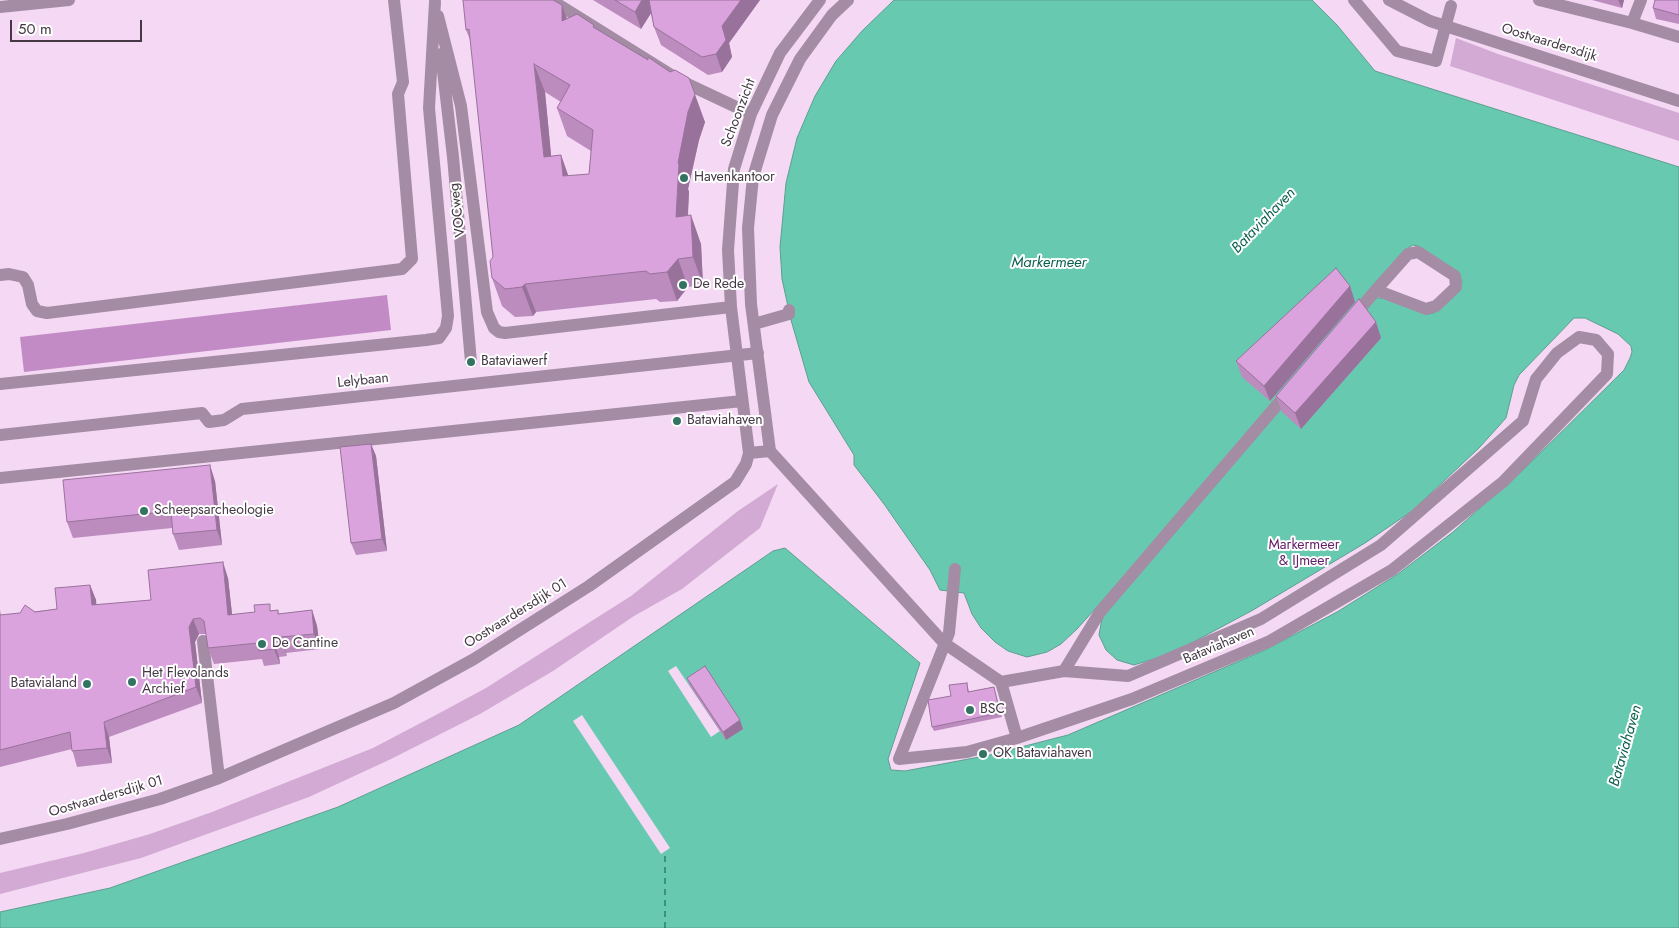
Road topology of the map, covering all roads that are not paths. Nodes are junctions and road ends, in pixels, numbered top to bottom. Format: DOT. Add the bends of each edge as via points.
graph roads {
  1 [pos="70,0"];
  2 [pos="394,0"];
  3 [pos="551,0"];
  4 [pos="820,0"];
  5 [pos="848,0"];
  6 [pos="1354,0"];
  7 [pos="1389,0"];
  8 [pos="1539,0"];
  9 [pos="1641,0"];
  10 [pos="435,1"];
  11 [pos="1413,6"];
  12 [pos="1451,6"];
  13 [pos="0,7"];
  14 [pos="1632,23"];
  15 [pos="1446,27"];
  16 [pos="1679,37"];
  17 [pos="450,88"];
  18 [pos="430,92"];
  19 [pos="1679,101"];
  20 [pos="751,114"];
  21 [pos="0,275"];
  22 [pos="1376,290"];
  23 [pos="731,307"];
  24 [pos="790,315"];
  25 [pos="754,324"];
  26 [pos="1344,327"];
  27 [pos="758,353"];
  28 [pos="737,356"];
  29 [pos="471,362"];
  30 [pos="1299,380"];
  31 [pos="0,384"];
  32 [pos="742,401"];
  33 [pos="0,435"];
  34 [pos="770,452"];
  35 [pos="749,453"];
  36 [pos="0,478"];
  37 [pos="955,569"];
  38 [pos="203,641"];
  39 [pos="944,643"];
  40 [pos="1064,671"];
  41 [pos="1001,682"];
  42 [pos="1017,738"];
  43 [pos="219,778"];
  44 [pos="0,839"];
  1 -- 13 [label="street"];
  2 -- 21 [label="street" via="403,82 398,94 412,259 402,269 47,313 37,311 32,304 23,277"];
  3 -- 20 [label="street" via="681,81"];
  4 -- 20 [label="street, Schoonzicht" via="780,53"];
  5 -- 25 [label="street" via="832,15 800,59 772,115 753,177 748,228"];
  6 -- 15 [label="street" via="1397,51 1436,61"];
  7 -- 11 [label="street"];
  8 -- 14 [label="street"];
  9 -- 14 [label="street"];
  10 -- 17 [label="street, VOCweg"];
  10 -- 18 [label="street, VOCweg"];
  11 -- 15 [label="street, Oostvaardersdijk" via="1430,21"];
  12 -- 15 [label="street"];
  14 -- 16 [label="street"];
  15 -- 19 [label="street, Oostvaardersdijk"];
  17 -- 18 [label="street"];
  17 -- 23 [label="street, VOCweg" via="461,106 487,312 499,332"];
  17 -- 29 [label="street"];
  18 -- 31 [label="street, VOCweg" via="448,316 444,333 439,338"];
  20 -- 23 [label="street, Schoonzicht" via="734,169 728,250"];
  22 -- 22 [label="street" via="1408,254 1418,252 1455,276 1456,286 1436,306 1426,309"];
  22 -- 26 [label="street"];
  23 -- 28 [label="street, Schoonzicht"];
  24 -- 25 [label="street"];
  25 -- 27 [label="street"];
  27 -- 28 [label="street"];
  27 -- 34 [label="street"];
  28 -- 32 [label="street, Schoonzicht"];
  28 -- 33 [label="street, Lelybaan" via="242,409 224,420 209,422 202,413"];
  30 -- 40 [label="street" via="1100,612"];
  32 -- 35 [label="street"];
  32 -- 36 [label="street"];
  34 -- 35 [label="street"];
  34 -- 39 [label="street"];
  35 -- 43 [label="street, Oostvaardersdijk 01" via="735,482 520,631 394,703"];
  37 -- 39 [label="street, Bataviahaven" via="949,633"];
  38 -- 43 [label="street"];
  39 -- 41 [label="street"];
  39 -- 42 [label="street, Bataviahaven" via="899,759 967,752"];
  40 -- 41 [label="street, Bataviahaven"];
  40 -- 42 [label="street, Bataviahaven" via="1128,676 1261,620 1382,546 1523,421 1536,379 1557,353 1579,337 1596,340 1608,354 1607,374 1503,482 1392,570 1270,641 1132,699"];
  41 -- 42 [label="street"];
  43 -- 44 [label="street, Oostvaardersdijk 01" via="141,804"];
}
